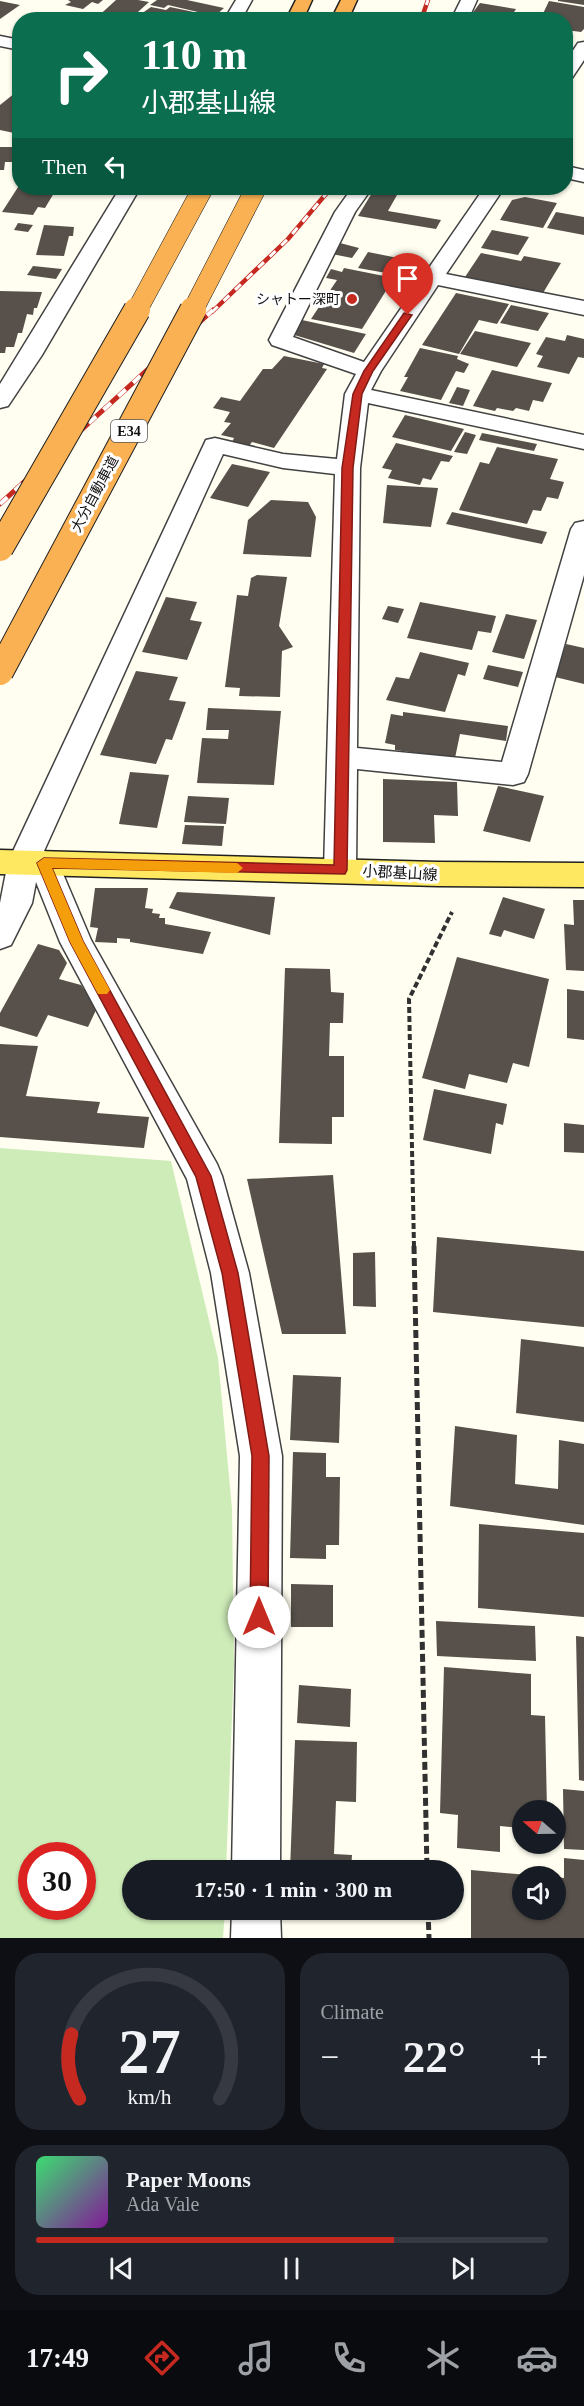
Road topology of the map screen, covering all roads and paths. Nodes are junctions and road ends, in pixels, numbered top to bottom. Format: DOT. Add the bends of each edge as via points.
graph roads {
  1 [pos="584,46"];
  2 [pos="573,63"];
  3 [pos="126,195"];
  4 [pos="199,195"];
  5 [pos="252,195"];
  6 [pos="357,195"];
  7 [pos="489,195"];
  8 [pos="434,278"];
  9 [pos="584,308"];
  10 [pos="31,355"];
  11 [pos="0,360"];
  12 [pos="363,383"];
  13 [pos="0,401"];
  14 [pos="584,442"];
  15 [pos="348,468"];
  16 [pos="584,529"];
  17 [pos="0,548"];
  18 [pos="0,672"];
  19 [pos="343,757"];
  20 [pos="23,863"];
  21 [pos="340,870"];
  22 [pos="584,875"];
  23 [pos="470,876"];
  24 [pos="0,936"];
  25 [pos="256,1860"];
  26 [pos="427,1860"];
  27 [pos="256,1920"];
  28 [pos="428,1920"];
  29 [pos="256,1938"];
  30 [pos="429,1938"];
  1 -- 2 [label="street"];
  3 -- 10 [label="street"];
  4 -- 17 [label="highway, bridge"];
  5 -- 18 [label="highway, 大分自動車道 / E34, bridge"];
  6 -- 12 [label="street" via="280,340"];
  7 -- 8 [label="street"];
  8 -- 9 [label="street"];
  8 -- 12 [label="street"];
  10 -- 11 [label="street"];
  10 -- 13 [label="street"];
  12 -- 14 [label="street"];
  12 -- 15 [label="street"];
  15 -- 19 [label="street"];
  15 -- 20 [label="street" via="284,461 215,445"];
  16 -- 19 [label="street" via="513,774"];
  19 -- 21 [label="street"];
  20 -- 21 [label="main road, 小郡基山線"];
  20 -- 24 [label="street" via="16,903"];
  20 -- 25 [label="street" via="76,942 204,1176 230,1273 261,1456"];
  21 -- 23 [label="main road, 小郡基山線"];
  22 -- 23 [label="main road, 小郡基山線"];
  23 -- 26 [label="path" via="409,999"];
  27 -- 29 [label="street"];
  28 -- 30 [label="path"];
}
